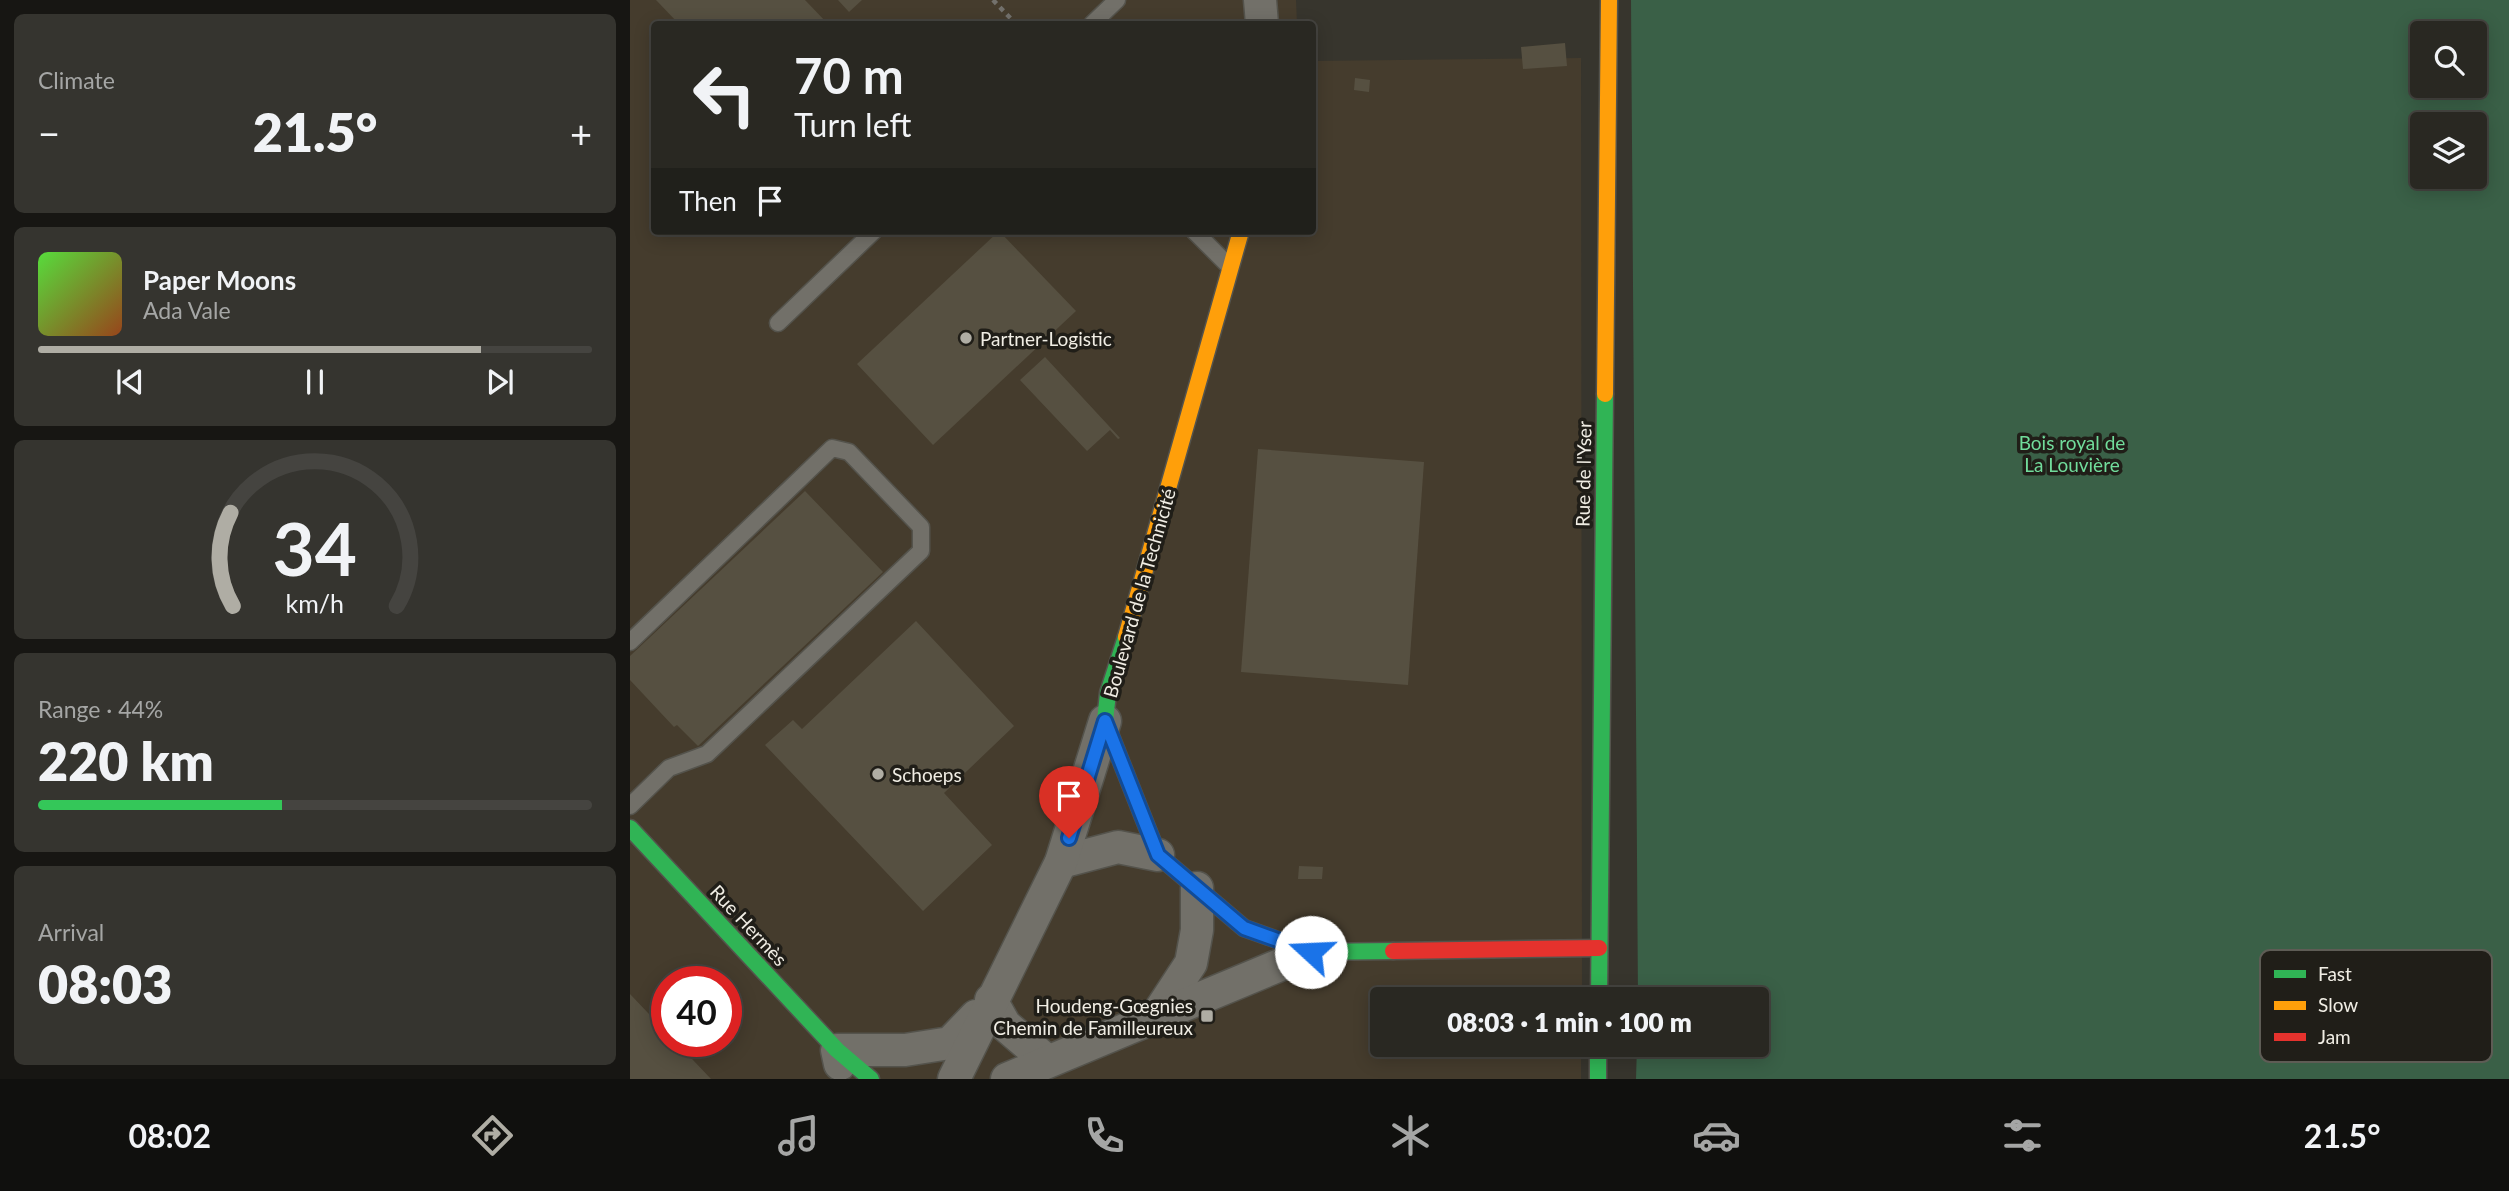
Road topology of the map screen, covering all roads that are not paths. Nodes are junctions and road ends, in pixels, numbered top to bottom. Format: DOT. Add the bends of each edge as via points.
graph roads {
  1 [pos="1117,0"];
  2 [pos="1260,0"];
  3 [pos="1609,0"];
  4 [pos="1095,21"];
  5 [pos="1262,21"];
  6 [pos="870,235"];
  7 [pos="1198,235"];
  8 [pos="1240,235"];
  9 [pos="1231,268"];
  10 [pos="778,323"];
  11 [pos="630,642"];
  12 [pos="1105,721"];
  13 [pos="630,806"];
  14 [pos="630,828"];
  15 [pos="1158,855"];
  16 [pos="1061,862"];
  17 [pos="1197,888"];
  18 [pos="1599,948"];
  19 [pos="1311,952"];
  20 [pos="1599,987"];
  21 [pos="991,1000"];
  22 [pos="1157,1015"];
  23 [pos="1598,1057"];
  24 [pos="1047,1061"];
  25 [pos="840,1065"];
  26 [pos="872,1079"];
  27 [pos="954,1079"];
  28 [pos="1007,1079"];
  29 [pos="1598,1079"];
  1 -- 4 [label="lane"];
  2 -- 5 [label="street"];
  3 -- 18 [label="street, Rue de l'Yser"];
  6 -- 10 [label="lane"];
  7 -- 9 [label="lane"];
  8 -- 9 [label="street, Boulevard de la Technicité"];
  9 -- 12 [label="street, Boulevard de la Technicité" via="1141,591 1108,692"];
  11 -- 13 [label="lane" via="832,449 849,452 921,527 921,551 707,754 669,768"];
  12 -- 15 [label="street, Boulevard de la Technicité"];
  12 -- 16 [label="street"];
  14 -- 25 [label="street, Rue Hermès"];
  15 -- 16 [label="street" via="1118,847"];
  15 -- 17 [label="street, Boulevard de la Technicité"];
  16 -- 21 [label="street"];
  17 -- 19 [label="street, Boulevard de la Technicité" via="1244,928"];
  17 -- 22 [label="street" via="1191,963"];
  18 -- 19 [label="street, Boulevard de la Technicité"];
  18 -- 20 [label="street, Rue de l'Yser"];
  19 -- 22 [label="street, Boulevard de la Technicité"];
  21 -- 24 [label="street" via="1005,1025"];
  21 -- 25 [label="street" via="950,1043"];
  21 -- 27 [label="street"];
  22 -- 24 [label="street, Boulevard de la Technicité"];
  23 -- 29 [label="street"];
  24 -- 28 [label="street, Boulevard de la Technicité"];
  25 -- 26 [label="street, Rue Hermès"];
}
